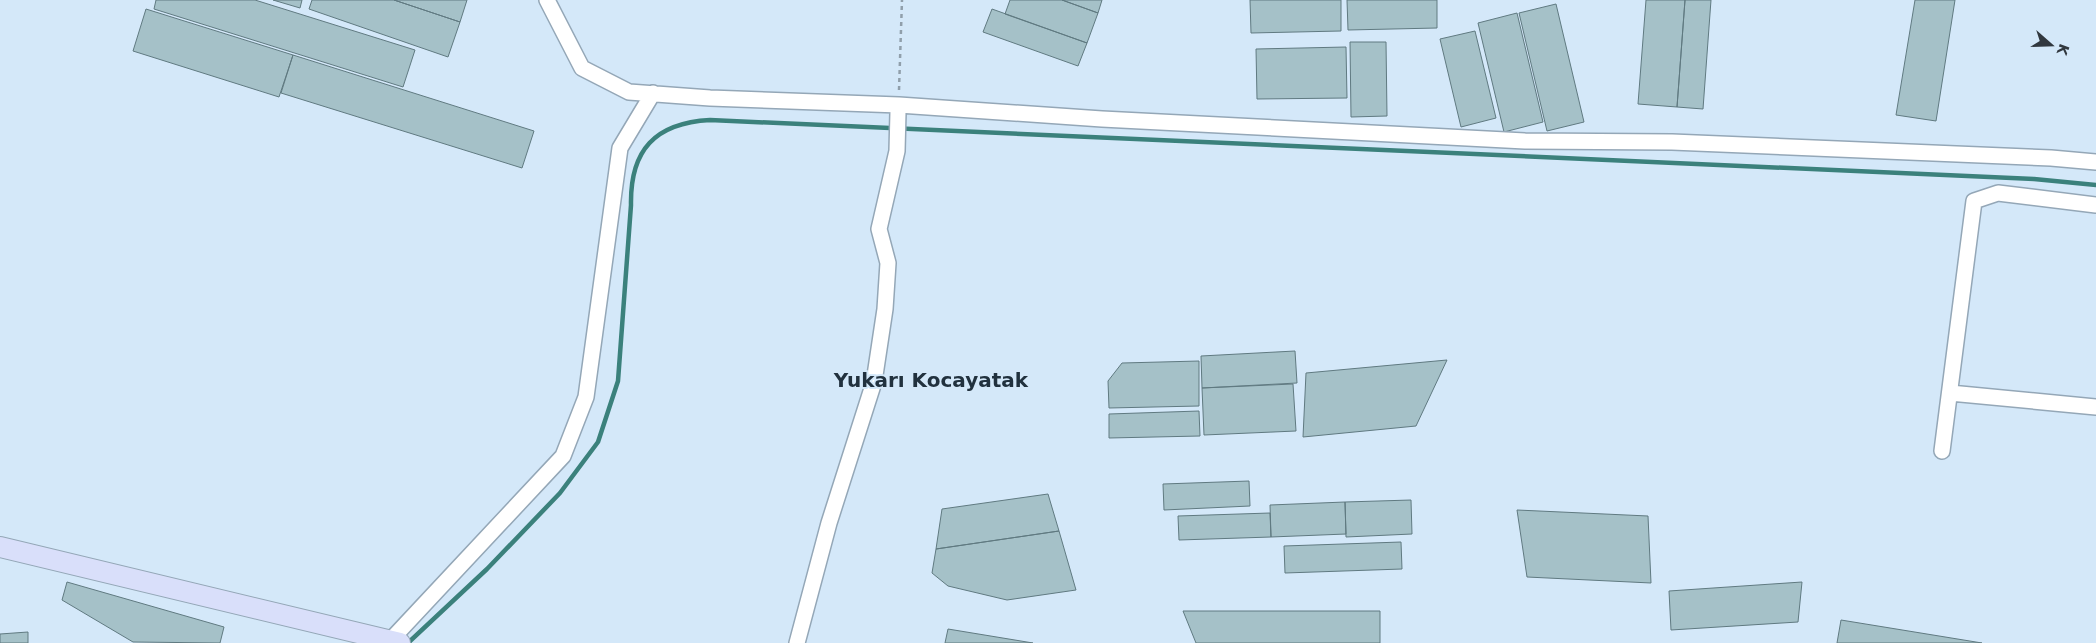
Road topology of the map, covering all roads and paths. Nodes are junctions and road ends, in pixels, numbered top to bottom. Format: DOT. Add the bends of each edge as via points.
graph roads {
  1 [pos="547,0"];
  2 [pos="902,0"];
  3 [pos="653,94"];
  4 [pos="898,109"];
  5 [pos="2096,162"];
  6 [pos="2096,205"];
  7 [pos="1950,393"];
  8 [pos="2096,407"];
  9 [pos="1942,451"];
  10 [pos="0,547"];
  11 [pos="393,642"];
  12 [pos="797,643"];
  1 -- 3 [label="street" via="582,68 629,92"];
  2 -- 4 [label="path"];
  3 -- 4 [label="street"];
  3 -- 11 [label="street" via="620,148 586,397 563,456"];
  4 -- 5 [label="street" via="1525,141 1672,142"];
  4 -- 12 [label="street" via="897,151 879,229 888,263 874,382 829,522"];
  6 -- 7 [label="street" via="1998,193 1974,201"];
  7 -- 8 [label="street"];
  7 -- 9 [label="street"];
  10 -- 11 [label="street"];
}
